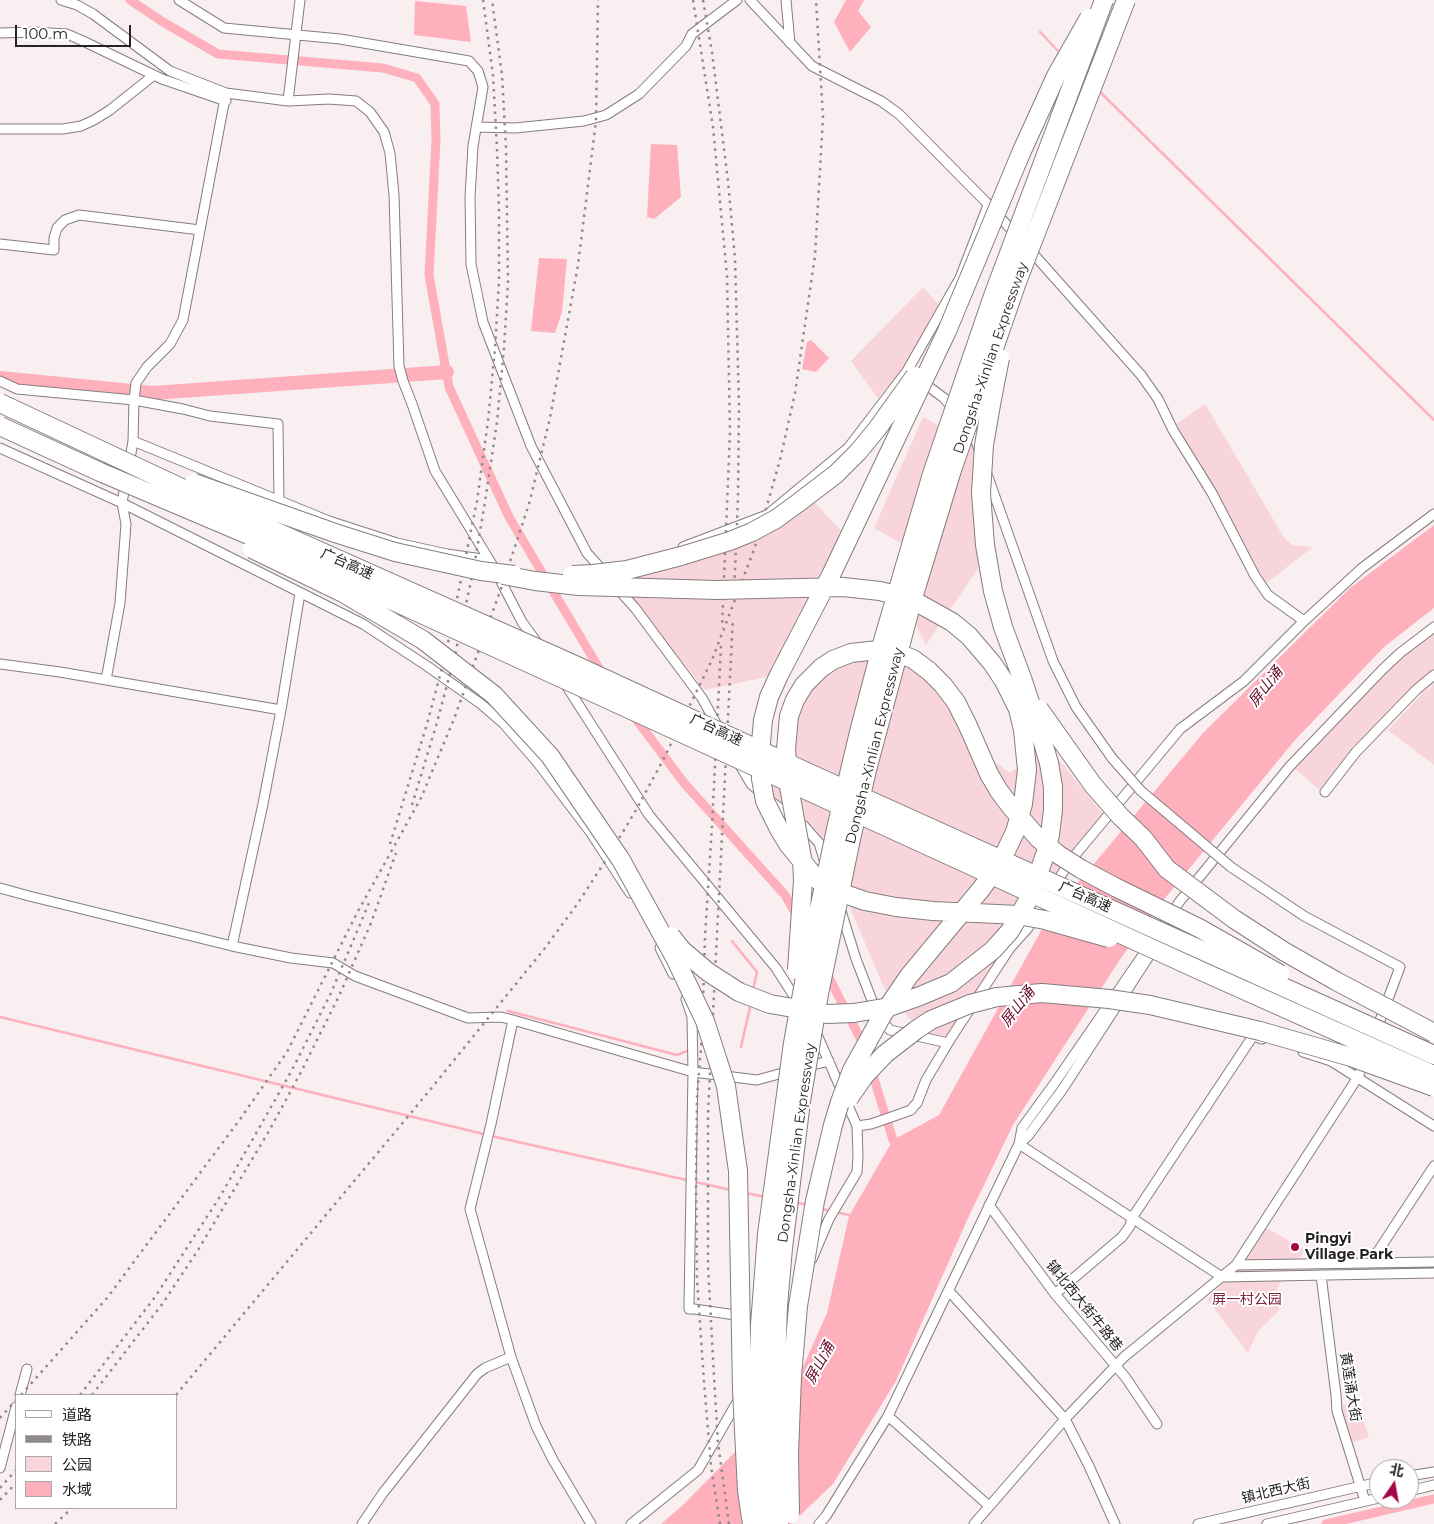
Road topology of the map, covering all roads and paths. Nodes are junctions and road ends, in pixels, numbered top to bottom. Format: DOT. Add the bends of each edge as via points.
graph roads {
  1 [pos="61,0"];
  2 [pos="179,0"];
  3 [pos="300,0"];
  4 [pos="737,0"];
  5 [pos="750,0"];
  6 [pos="786,0"];
  7 [pos="1103,0"];
  8 [pos="1126,0"];
  9 [pos="0,33"];
  10 [pos="296,34"];
  11 [pos="790,43"];
  12 [pos="154,75"];
  13 [pos="226,97"];
  14 [pos="288,101"];
  15 [pos="476,128"];
  16 [pos="0,129"];
  17 [pos="988,205"];
  18 [pos="200,230"];
  19 [pos="0,244"];
  20 [pos="1017,282"];
  21 [pos="947,331"];
  22 [pos="907,371"];
  23 [pos="0,381"];
  24 [pos="134,400"];
  25 [pos="0,404"];
  26 [pos="0,426"];
  27 [pos="133,441"];
  28 [pos="0,448"];
  29 [pos="100,449"];
  30 [pos="100,472"];
  31 [pos="279,502"];
  32 [pos="122,503"];
  33 [pos="1434,514"];
  34 [pos="489,560"];
  35 [pos="600,567"];
  36 [pos="503,574"];
  37 [pos="300,593"];
  38 [pos="1304,621"];
  39 [pos="1434,627"];
  40 [pos="0,664"];
  41 [pos="1434,675"];
  42 [pos="106,680"];
  43 [pos="1024,681"];
  44 [pos="281,710"];
  45 [pos="1325,792"];
  46 [pos="0,888"];
  47 [pos="644,902"];
  48 [pos="232,946"];
  49 [pos="1199,970"];
  50 [pos="512,1020"];
  51 [pos="1434,1033"];
  52 [pos="793,1043"];
  53 [pos="948,1043"];
  54 [pos="1412,1044"];
  55 [pos="1434,1055"];
  56 [pos="829,1061"];
  57 [pos="693,1072"];
  58 [pos="1434,1075"];
  59 [pos="1358,1077"];
  60 [pos="1434,1087"];
  61 [pos="834,1125"];
  62 [pos="857,1126"];
  63 [pos="1434,1126"];
  64 [pos="1019,1144"];
  65 [pos="1434,1166"];
  66 [pos="989,1206"];
  67 [pos="1132,1218"];
  68 [pos="1371,1262"];
  69 [pos="1434,1262"];
  70 [pos="1236,1265"];
  71 [pos="1434,1273"];
  72 [pos="1321,1275"];
  73 [pos="1222,1277"];
  74 [pos="949,1291"];
  75 [pos="1055,1294"];
  76 [pos="783,1321"];
  77 [pos="510,1357"];
  78 [pos="1116,1366"];
  79 [pos="26,1369"];
  80 [pos="20,1394"];
  81 [pos="15,1411"];
  82 [pos="888,1416"];
  83 [pos="1064,1419"];
  84 [pos="1156,1424"];
  85 [pos="0,1468"];
  86 [pos="1434,1472"];
  87 [pos="1419,1474"];
  88 [pos="1369,1484"];
  89 [pos="1360,1485"];
  90 [pos="1434,1485"];
  91 [pos="1419,1489"];
  92 [pos="1369,1500"];
  93 [pos="1365,1501"];
  94 [pos="989,1506"];
  95 [pos="362,1524"];
  96 [pos="591,1524"];
  97 [pos="631,1524"];
  98 [pos="752,1524"];
  99 [pos="761,1524"];
  100 [pos="779,1524"];
  101 [pos="790,1524"];
  102 [pos="819,1524"];
  103 [pos="974,1524"];
  104 [pos="1115,1524"];
  105 [pos="1198,1524"];
  106 [pos="1267,1524"];
  1 -- 13 [label="street" via="93,14 170,71"];
  2 -- 10 [label="street" via="224,28"];
  3 -- 10 [label="street"];
  4 -- 15 [label="street" via="692,34 686,46 639,94 606,116 515,128"];
  5 -- 11 [label="street"];
  6 -- 11 [label="street"];
  7 -- 21 [label="highway, bridge" via="1077,37 1056,76"];
  7 -- 52 [label="highway, Dongsha-Xinlian Expressway, bridge" via="974,349 903,570 836,829"];
  8 -- 20 [label="highway, Dongsha-Xinlian Expressway, bridge"];
  9 -- 12 [label="street" via="67,34"];
  10 -- 14 [label="street"];
  10 -- 15 [label="street" via="469,60 478,70 483,87"];
  11 -- 17 [label="street" via="812,66 881,101 899,114"];
  12 -- 13 [label="street"];
  12 -- 16 [label="street" via="110,110 81,126"];
  13 -- 14 [label="street"];
  13 -- 18 [label="street"];
  14 -- 34 [label="street" via="329,98 356,101 370,112 384,132 390,153 394,195 402,381 435,471"];
  15 -- 35 [label="street" via="470,197 471,264 483,322 530,446 588,553"];
  17 -- 22 [label="street" via="960,278"];
  17 -- 38 [label="street" via="1141,375 1212,493 1255,576 1268,595"];
  18 -- 19 [label="street" via="79,215 65,220 57,228 54,250"];
  18 -- 24 [label="street" via="183,320 170,344 136,383"];
  20 -- 43 [label="highway, bridge" via="990,405 981,492 991,583 1003,627"];
  20 -- 100 [label="highway, Dongsha-Xinlian Expressway, bridge" via="952,470 913,598 863,788 819,994 801,1101 778,1306 775,1390"];
  21 -- 36 [label="highway, bridge" via="858,452 836,474 776,519 714,546 627,570 568,575"];
  21 -- 49 [label="highway, bridge" via="769,697 761,734 761,779 765,801 801,862 818,880 844,894 896,907 1000,913 1045,920 1147,950"];
  22 -- 35 [label="street" via="848,448 767,515 675,550"];
  22 -- 59 [label="street, bridge" via="944,398 974,434 1054,661 1076,708 1112,758 1141,792 1231,867 1304,916 1400,967"];
  23 -- 24 [label="street" via="16,389"];
  24 -- 27 [label="street"];
  24 -- 31 [label="street" via="210,416 278,424"];
  25 -- 29 [label="highway, 广台高速, bridge"];
  26 -- 30 [label="highway, 广台高速, bridge"];
  27 -- 31 [label="street"];
  27 -- 32 [label="street"];
  28 -- 32 [label="street"];
  29 -- 36 [label="highway, bridge" via="371,545"];
  29 -- 54 [label="highway, 广台高速, bridge" via="250,520"];
  30 -- 47 [label="highway, bridge" via="343,593 423,640 494,695 550,756 621,860"];
  30 -- 49 [label="highway, 广台高速, bridge" via="251,536"];
  31 -- 34 [label="street" via="397,543"];
  32 -- 37 [label="street"];
  32 -- 42 [label="street" via="126,524 120,603"];
  33 -- 38 [label="street" via="1362,568"];
  34 -- 56 [label="street" via="522,622 649,815 776,968 817,1032"];
  35 -- 53 [label="street" via="702,698 751,784 804,826 819,843 878,1016 890,1030"];
  36 -- 61 [label="highway, bridge" via="580,586 717,590 843,587 880,591 918,603 952,622 982,650 1004,681 1018,710 1026,750 1026,787 1015,832 1002,859 982,888 909,976 883,1014 852,1070"];
  37 -- 44 [label="street"];
  37 -- 57 [label="street" via="363,624 481,704 503,723 537,762 591,833 636,902 687,1000 692,1018"];
  38 -- 53 [label="street" via="1244,680 1180,729 1071,860"];
  39 -- 64 [label="street" via="1383,669 1290,766 1180,901 1166,932 1062,1090"];
  40 -- 42 [label="street"];
  41 -- 45 [label="street" via="1356,752"];
  42 -- 44 [label="street"];
  43 -- 47 [label="highway, bridge" via="1053,787 1046,852 1030,898 1010,931 993,950 951,983 889,1007 854,1014 827,1014 770,1004 740,992 708,972 682,950"];
  43 -- 51 [label="highway, bridge" via="1053,730 1093,785 1167,869 1285,952"];
  44 -- 48 [label="street"];
  46 -- 48 [label="street"];
  47 -- 98 [label="highway, bridge" via="705,1021 726,1086 738,1171 742,1399"];
  48 -- 50 [label="street" via="333,963 354,976 468,1018"];
  49 -- 58 [label="highway, 广台高速, bridge"];
  50 -- 57 [label="street"];
  50 -- 77 [label="street" via="470,1209"];
  52 -- 54 [label="highway, bridge" via="802,858 788,781 789,716 804,685 821,668 851,652 887,649 913,659 943,685 956,702 999,791 1034,833 1059,855"];
  52 -- 99 [label="highway, Dongsha-Xinlian Expressway, bridge" via="767,1234 760,1316"];
  53 -- 62 [label="street" via="911,1110"];
  54 -- 55 [label="highway, 广台高速, bridge"];
  56 -- 57 [label="street" via="757,1080"];
  56 -- 62 [label="street"];
  57 -- 76 [label="street" via="690,1308"];
  59 -- 63 [label="street"];
  59 -- 67 [label="street" via="1331,1061 1253,1036"];
  59 -- 70 [label="street"];
  60 -- 61 [label="highway, bridge" via="1351,1057 1150,1005 1073,995 1019,994 970,1004 931,1020 916,1030 885,1054 865,1075"];
  61 -- 101 [label="highway, bridge" via="815,1201 798,1306 789,1454"];
  62 -- 76 [label="street" via="857,1172 829,1219"];
  64 -- 66 [label="street"];
  64 -- 67 [label="street"];
  65 -- 68 [label="street"];
  66 -- 74 [label="street"];
  66 -- 75 [label="street, 镇北西大街牛路巷"];
  67 -- 73 [label="street"];
  67 -- 75 [label="street" via="1122,1237"];
  68 -- 69 [label="street"];
  68 -- 70 [label="street"];
  70 -- 73 [label="street"];
  71 -- 72 [label="street"];
  72 -- 73 [label="street"];
  72 -- 89 [label="street, 黄莲涌大街" via="1337,1411"];
  73 -- 78 [label="street"];
  74 -- 82 [label="street"];
  74 -- 83 [label="street"];
  75 -- 78 [label="street, 镇北西大街牛路巷"];
  76 -- 97 [label="street" via="698,1470"];
  77 -- 95 [label="street" via="477,1374"];
  77 -- 96 [label="street" via="536,1426"];
  78 -- 83 [label="street"];
  78 -- 84 [label="street, 镇北西大街牛路巷"];
  79 -- 80 [label="street"];
  81 -- 85 [label="street"];
  82 -- 94 [label="street"];
  82 -- 102 [label="street"];
  83 -- 94 [label="street"];
  83 -- 104 [label="street"];
  86 -- 87 [label="street"];
  88 -- 89 [label="street, 镇北西大街"];
  89 -- 93 [label="street, 黄莲涌大街"];
  89 -- 105 [label="street, 镇北西大街"];
  90 -- 91 [label="street"];
  92 -- 93 [label="street"];
  93 -- 106 [label="street"];
  94 -- 103 [label="street"];
}
